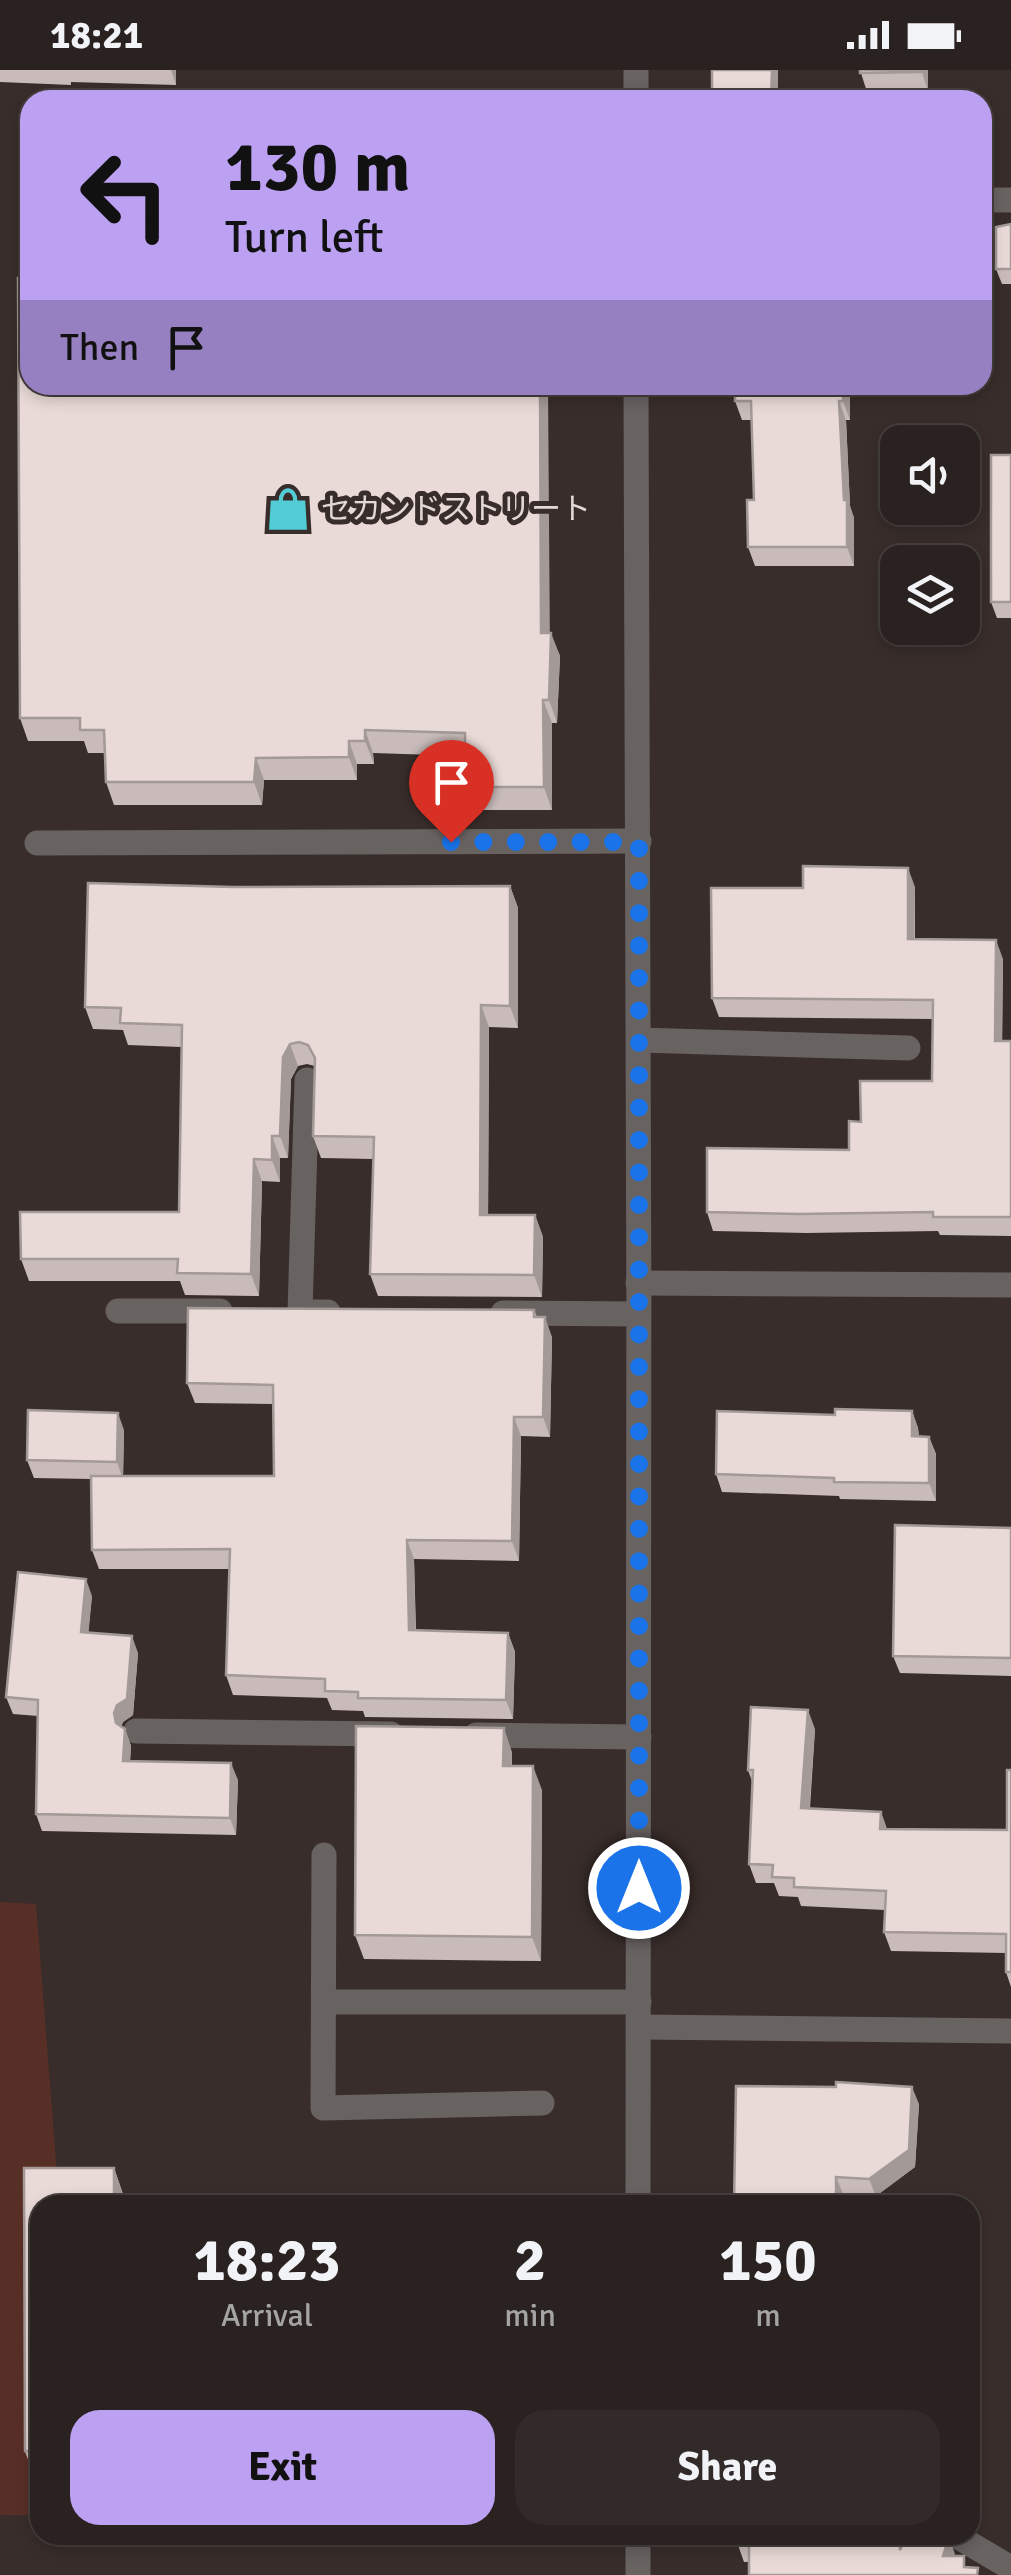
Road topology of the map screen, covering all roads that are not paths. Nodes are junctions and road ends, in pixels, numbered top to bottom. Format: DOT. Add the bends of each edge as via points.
graph roads {
  1 [pos="636,395"];
  2 [pos="639,842"];
  3 [pos="37,843"];
  4 [pos="640,1040"];
  5 [pos="908,1048"];
  6 [pos="306,1080"];
  7 [pos="638,1282"];
  8 [pos="1011,1286"];
  9 [pos="118,1311"];
  10 [pos="246,1312"];
  11 [pos="360,1312"];
  12 [pos="479,1313"];
  13 [pos="638,1314"];
  14 [pos="136,1731"];
  15 [pos="406,1734"];
  16 [pos="445,1735"];
  17 [pos="639,1737"];
  18 [pos="324,1855"];
  19 [pos="324,2002"];
  20 [pos="639,2014"];
  21 [pos="1011,2031"];
  22 [pos="542,2103"];
  23 [pos="638,2195"];
  24 [pos="638,2545"];
  25 [pos="972,2545"];
  26 [pos="1011,2568"];
  27 [pos="638,2575"];
  1 -- 2 [label="street"];
  2 -- 3 [label="street"];
  2 -- 4 [label="street"];
  4 -- 5 [label="street"];
  4 -- 7 [label="street"];
  6 -- 11 [label="street" via="291,1312"];
  7 -- 8 [label="street"];
  7 -- 13 [label="street"];
  9 -- 10 [label="street"];
  12 -- 13 [label="street"];
  13 -- 17 [label="street"];
  14 -- 15 [label="street"];
  16 -- 17 [label="street"];
  17 -- 20 [label="street"];
  18 -- 19 [label="street"];
  19 -- 20 [label="street"];
  19 -- 22 [label="street" via="323,2108"];
  20 -- 21 [label="street"];
  20 -- 23 [label="street"];
  24 -- 27 [label="street"];
  25 -- 26 [label="street"];
}
